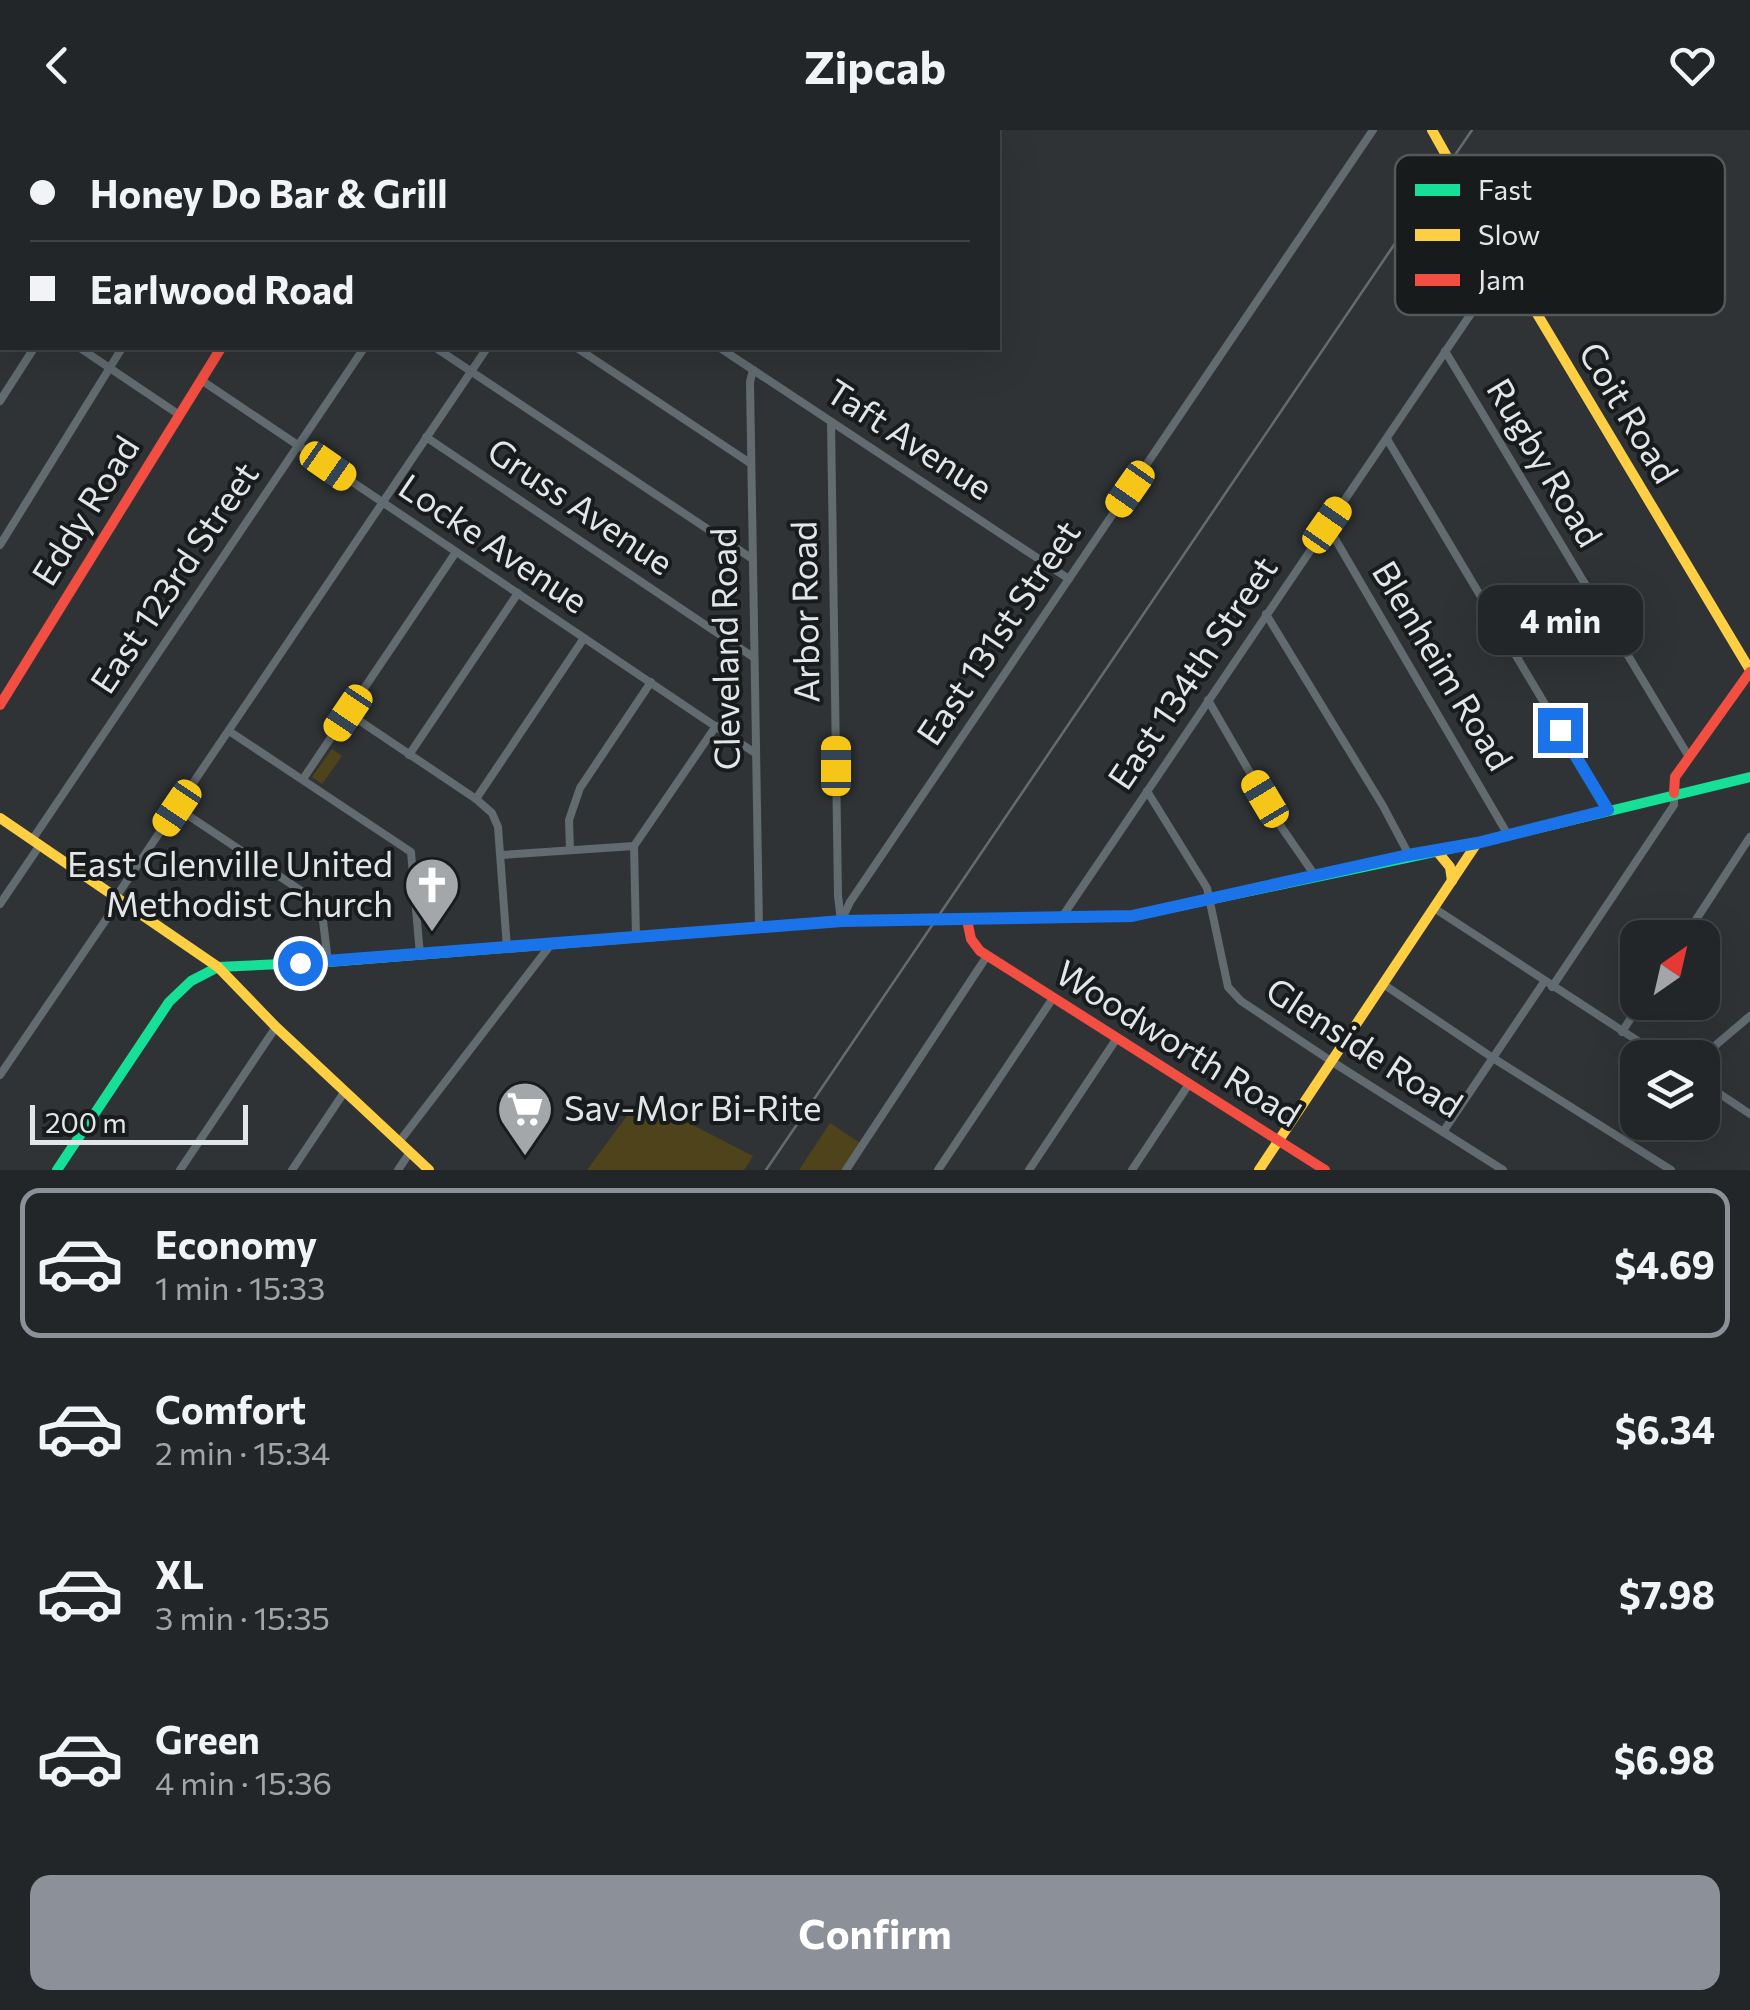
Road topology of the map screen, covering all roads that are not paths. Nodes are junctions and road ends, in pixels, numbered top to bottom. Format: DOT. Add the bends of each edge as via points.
graph roads {
  1 [pos="1373,130"];
  2 [pos="1432,130"];
  3 [pos="1446,155"];
  4 [pos="1470,315"];
  5 [pos="1538,315"];
  6 [pos="33,350"];
  7 [pos="83,350"];
  8 [pos="121,350"];
  9 [pos="220,350"];
  10 [pos="363,350"];
  11 [pos="439,350"];
  12 [pos="485,350"];
  13 [pos="580,350"];
  14 [pos="723,350"];
  15 [pos="1445,351"];
  16 [pos="110,368"];
  17 [pos="471,370"];
  18 [pos="753,370"];
  19 [pos="200,380"];
  20 [pos="0,401"];
  21 [pos="178,414"];
  22 [pos="832,422"];
  23 [pos="426,437"];
  24 [pos="1387,438"];
  25 [pos="298,446"];
  26 [pos="750,463"];
  27 [pos="382,502"];
  28 [pos="1327,525"];
  29 [pos="0,545"];
  30 [pos="456,552"];
  31 [pos="751,558"];
  32 [pos="1068,578"];
  33 [pos="518,594"];
  34 [pos="1266,614"];
  35 [pos="584,638"];
  36 [pos="753,657"];
  37 [pos="1750,671"];
  38 [pos="651,682"];
  39 [pos="1208,700"];
  40 [pos="0,704"];
  41 [pos="348,713"];
  42 [pos="716,726"];
  43 [pos="229,731"];
  44 [pos="755,753"];
  45 [pos="409,755"];
  46 [pos="1688,757"];
  47 [pos="1750,777"];
  48 [pos="303,780"];
  49 [pos="1147,791"];
  50 [pos="1674,793"];
  51 [pos="476,799"];
  52 [pos="177,808"];
  53 [pos="1608,810"];
  54 [pos="0,818"];
  55 [pos="1508,835"];
  56 [pos="1750,837"];
  57 [pos="36,842"];
  58 [pos="1477,843"];
  59 [pos="634,846"];
  60 [pos="570,849"];
  61 [pos="1436,850"];
  62 [pos="500,855"];
  63 [pos="1408,855"];
  64 [pos="1316,876"];
  65 [pos="1452,881"];
  66 [pos="118,898"];
  67 [pos="1210,899"];
  68 [pos="0,904"];
  69 [pos="1434,908"];
  70 [pos="1062,917"];
  71 [pos="967,920"];
  72 [pos="1696,920"];
  73 [pos="842,921"];
  74 [pos="760,928"];
  75 [pos="636,936"];
  76 [pos="552,943"];
  77 [pos="507,948"];
  78 [pos="420,954"];
  79 [pos="988,956"];
  80 [pos="328,962"];
  81 [pos="218,967"];
  82 [pos="1383,984"];
  83 [pos="1548,984"];
  84 [pos="1053,998"];
  85 [pos="1750,1016"];
  86 [pos="1630,1020"];
  87 [pos="276,1028"];
  88 [pos="1622,1032"];
  89 [pos="1117,1038"];
  90 [pos="1635,1040"];
  91 [pos="1720,1041"];
  92 [pos="1493,1058"];
  93 [pos="1332,1061"];
  94 [pos="0,1075"];
  95 [pos="1189,1084"];
  96 [pos="344,1091"];
  97 [pos="1720,1093"];
  98 [pos="1749,1112"];
  99 [pos="1443,1132"];
  100 [pos="399,1142"];
  101 [pos="1279,1142"];
  102 [pos="410,1152"];
  103 [pos="56,1170"];
  104 [pos="180,1170"];
  105 [pos="292,1170"];
  106 [pos="398,1170"];
  107 [pos="429,1170"];
  108 [pos="846,1170"];
  109 [pos="938,1170"];
  110 [pos="1029,1170"];
  111 [pos="1132,1170"];
  112 [pos="1259,1170"];
  113 [pos="1325,1170"];
  114 [pos="1503,1170"];
  115 [pos="1671,1170"];
  1 -- 32 [label="street, East 131st Street"];
  2 -- 3 [label="street, Coit Road"];
  4 -- 15 [label="street, East 134th Street"];
  5 -- 37 [label="street, Coit Road"];
  6 -- 20 [label="street"];
  7 -- 16 [label="street"];
  8 -- 16 [label="street"];
  9 -- 19 [label="street, Eddy Road"];
  10 -- 25 [label="street, East 123rd Street"];
  11 -- 17 [label="street"];
  12 -- 17 [label="street"];
  13 -- 26 [label="street"];
  14 -- 18 [label="street, Taft Avenue"];
  15 -- 24 [label="street, East 134th Street"];
  15 -- 46 [label="street, Rugby Road"];
  16 -- 21 [label="street"];
  16 -- 29 [label="street"];
  17 -- 23 [label="street"];
  17 -- 31 [label="street"];
  18 -- 22 [label="street, Taft Avenue"];
  18 -- 26 [label="street, Cleveland Road"];
  19 -- 21 [label="street, Eddy Road"];
  19 -- 25 [label="street, Locke Avenue"];
  21 -- 40 [label="street, Eddy Road"];
  22 -- 32 [label="street, Taft Avenue"];
  22 -- 73 [label="street, Arbor Road"];
  23 -- 27 [label="street"];
  23 -- 36 [label="street, Gruss Avenue"];
  24 -- 28 [label="street, East 134th Street"];
  24 -- 53 [label="street"];
  25 -- 27 [label="street, Locke Avenue"];
  25 -- 57 [label="street, East 123rd Street"];
  26 -- 31 [label="street, Cleveland Road"];
  27 -- 30 [label="street, Locke Avenue"];
  27 -- 43 [label="street"];
  28 -- 34 [label="street, East 134th Street"];
  28 -- 55 [label="street, Blenheim Road"];
  30 -- 33 [label="street, Locke Avenue"];
  30 -- 41 [label="street"];
  31 -- 36 [label="street, Cleveland Road"];
  32 -- 73 [label="street, East 131st Street"];
  33 -- 35 [label="street, Locke Avenue"];
  33 -- 45 [label="street"];
  34 -- 39 [label="street, East 134th Street"];
  34 -- 63 [label="street"];
  35 -- 38 [label="street, Locke Avenue"];
  35 -- 51 [label="street"];
  36 -- 44 [label="street, Cleveland Road"];
  37 -- 46 [label="street"];
  38 -- 42 [label="street, Locke Avenue"];
  38 -- 60 [label="street" via="580,788 569,820"];
  39 -- 49 [label="street, East 134th Street"];
  39 -- 64 [label="street"];
  41 -- 45 [label="street"];
  41 -- 48 [label="street"];
  42 -- 44 [label="street, Locke Avenue"];
  42 -- 59 [label="street"];
  43 -- 48 [label="street"];
  43 -- 52 [label="street"];
  44 -- 74 [label="street, Cleveland Road"];
  45 -- 51 [label="street"];
  46 -- 50 [label="street"];
  47 -- 50 [label="street"];
  48 -- 78 [label="street" via="411,852"];
  49 -- 67 [label="street, Glenside Road"];
  49 -- 70 [label="street, East 134th Street"];
  50 -- 53 [label="street"];
  50 -- 83 [label="street" via="1674,804"];
  51 -- 62 [label="street" via="498,826"];
  52 -- 66 [label="street"];
  52 -- 80 [label="street" via="321,904"];
  53 -- 55 [label="street"];
  54 -- 57 [label="street"];
  55 -- 58 [label="street"];
  56 -- 72 [label="street"];
  57 -- 66 [label="street"];
  57 -- 68 [label="street, East 123rd Street"];
  58 -- 61 [label="street"];
  58 -- 65 [label="street"];
  59 -- 60 [label="street"];
  59 -- 75 [label="street"];
  60 -- 62 [label="street"];
  61 -- 63 [label="street"];
  61 -- 65 [label="street"];
  62 -- 77 [label="street"];
  63 -- 64 [label="street"];
  64 -- 67 [label="street"];
  65 -- 69 [label="street"];
  66 -- 81 [label="street"];
  66 -- 94 [label="street"];
  67 -- 70 [label="street" via="1132,916"];
  67 -- 93 [label="street, Glenside Road" via="1228,987"];
  69 -- 82 [label="street"];
  69 -- 83 [label="street"];
  70 -- 71 [label="street"];
  71 -- 73 [label="street"];
  71 -- 79 [label="street, Woodworth Road" via="975,947"];
  73 -- 74 [label="street"];
  74 -- 75 [label="street"];
  75 -- 76 [label="street"];
  76 -- 77 [label="street"];
  76 -- 100 [label="street"];
  77 -- 78 [label="street"];
  78 -- 80 [label="street"];
  79 -- 84 [label="street, Woodworth Road"];
  79 -- 108 [label="street"];
  80 -- 81 [label="street"];
  81 -- 87 [label="street"];
  81 -- 103 [label="street" via="169,1002"];
  82 -- 92 [label="street"];
  82 -- 93 [label="street"];
  83 -- 88 [label="street"];
  83 -- 92 [label="street"];
  84 -- 89 [label="street, Woodworth Road"];
  84 -- 109 [label="street"];
  85 -- 91 [label="street"];
  86 -- 88 [label="street"];
  87 -- 96 [label="street"];
  87 -- 104 [label="street"];
  88 -- 90 [label="street"];
  89 -- 95 [label="street, Woodworth Road"];
  89 -- 110 [label="street"];
  92 -- 99 [label="street"];
  92 -- 115 [label="street"];
  93 -- 99 [label="street, Glenside Road"];
  93 -- 101 [label="street"];
  95 -- 101 [label="street, Woodworth Road"];
  95 -- 111 [label="street"];
  96 -- 100 [label="street"];
  96 -- 105 [label="street"];
  97 -- 98 [label="street"];
  99 -- 114 [label="street, Glenside Road"];
  100 -- 102 [label="street"];
  101 -- 112 [label="street"];
  101 -- 113 [label="street, Woodworth Road"];
  102 -- 106 [label="street"];
  102 -- 107 [label="street"];
}
